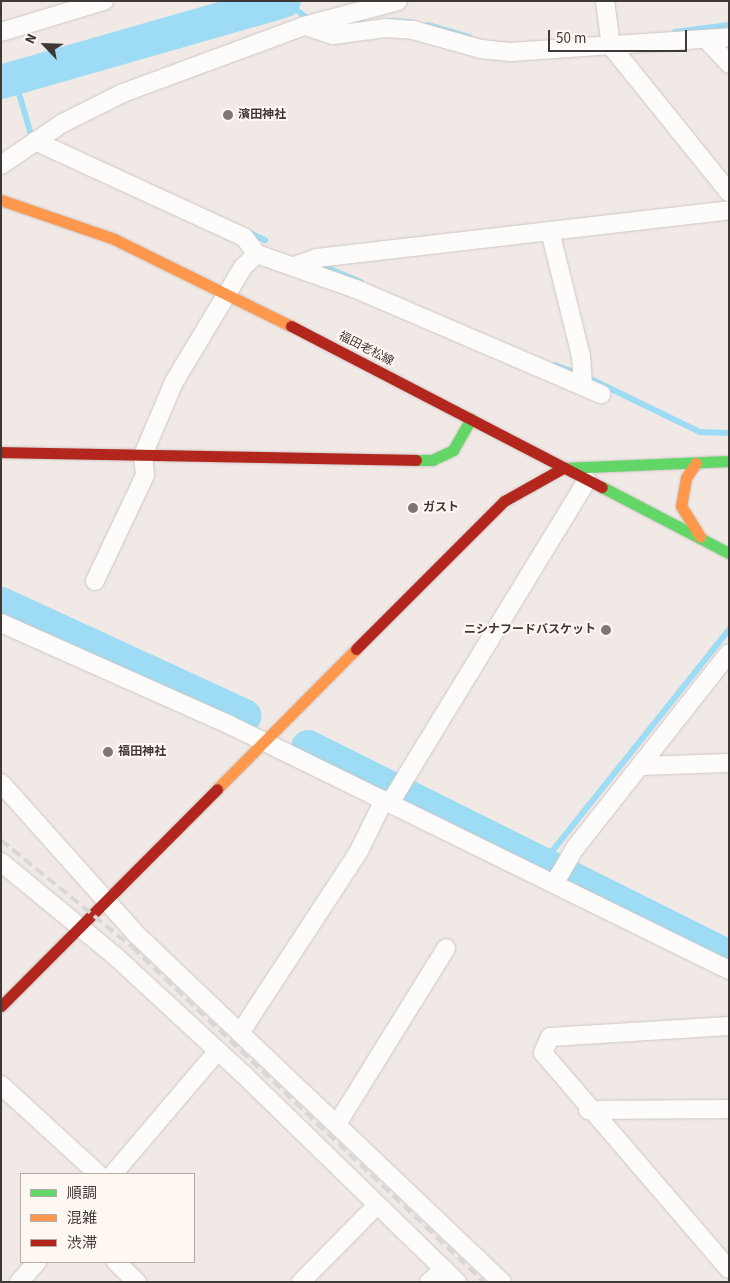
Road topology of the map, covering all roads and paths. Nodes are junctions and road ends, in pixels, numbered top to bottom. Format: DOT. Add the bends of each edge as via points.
graph roads {
  1 [pos="104,1"];
  2 [pos="397,1"];
  3 [pos="605,1"];
  4 [pos="304,26"];
  5 [pos="1,32"];
  6 [pos="729,37"];
  7 [pos="706,40"];
  8 [pos="611,46"];
  9 [pos="729,64"];
  10 [pos="35,142"];
  11 [pos="1,165"];
  12 [pos="729,192"];
  13 [pos="1,200"];
  14 [pos="729,210"];
  15 [pos="550,231"];
  16 [pos="257,254"];
  17 [pos="294,266"];
  18 [pos="227,293"];
  19 [pos="583,386"];
  20 [pos="601,394"];
  21 [pos="471,419"];
  22 [pos="1,452"];
  23 [pos="143,455"];
  24 [pos="729,462"];
  25 [pos="696,463"];
  26 [pos="566,467"];
  27 [pos="587,480"];
  28 [pos="701,538"];
  29 [pos="729,553"];
  30 [pos="95,581"];
  31 [pos="1,623"];
  32 [pos="729,654"];
  33 [pos="263,742"];
  34 [pos="729,763"];
  35 [pos="641,766"];
  36 [pos="1,783"];
  37 [pos="389,800"];
  38 [pos="1,862"];
  39 [pos="558,877"];
  40 [pos="107,900"];
  41 [pos="80,926"];
  42 [pos="446,948"];
  43 [pos="729,970"];
  44 [pos="1,1006"];
  45 [pos="729,1026"];
  46 [pos="240,1033"];
  47 [pos="217,1052"];
  48 [pos="1,1084"];
  49 [pos="729,1109"];
  50 [pos="588,1110"];
  51 [pos="337,1124"];
  52 [pos="97,1173"];
  53 [pos="114,1173"];
  54 [pos="376,1206"];
  55 [pos="36,1263"];
  56 [pos="444,1269"];
  57 [pos="729,1269"];
  58 [pos="19,1282"];
  59 [pos="301,1282"];
  60 [pos="428,1282"];
  61 [pos="457,1282"];
  62 [pos="502,1282"];
  1 -- 5 [label="street"];
  2 -- 4 [label="street"];
  3 -- 8 [label="street"];
  4 -- 8 [label="street" via="333,35 386,28 413,30 481,49 511,52"];
  4 -- 10 [label="street" via="123,93"];
  6 -- 7 [label="street"];
  7 -- 8 [label="street"];
  7 -- 9 [label="street"];
  8 -- 12 [label="street"];
  10 -- 11 [label="street"];
  10 -- 16 [label="street" via="244,237"];
  13 -- 18 [label="street, 福田老松線" via="114,239"];
  14 -- 15 [label="street"];
  15 -- 17 [label="street" via="317,258"];
  15 -- 19 [label="street" via="581,356"];
  16 -- 17 [label="street"];
  16 -- 18 [label="street" via="249,259"];
  17 -- 19 [label="street"];
  18 -- 21 [label="street, 福田老松線"];
  18 -- 23 [label="street" via="174,382"];
  19 -- 20 [label="street"];
  21 -- 23 [label="street" via="453,450 432,460"];
  21 -- 26 [label="street, 福田老松線"];
  22 -- 23 [label="street"];
  23 -- 30 [label="street" via="145,475"];
  24 -- 25 [label="street, 福田老松線"];
  25 -- 26 [label="street, 福田老松線"];
  25 -- 28 [label="street" via="686,478 681,506"];
  26 -- 27 [label="street"];
  26 -- 33 [label="street" via="504,501"];
  27 -- 28 [label="street"];
  27 -- 37 [label="street" via="506,620 407,778"];
  28 -- 29 [label="street"];
  31 -- 33 [label="street"];
  32 -- 35 [label="street"];
  33 -- 37 [label="street"];
  33 -- 40 [label="street"];
  34 -- 35 [label="street"];
  35 -- 39 [label="street"];
  36 -- 40 [label="street"];
  37 -- 39 [label="street"];
  37 -- 46 [label="street"];
  38 -- 41 [label="street"];
  39 -- 43 [label="street"];
  40 -- 41 [label="street"];
  40 -- 46 [label="street" via="136,934"];
  41 -- 44 [label="street"];
  41 -- 47 [label="street"];
  42 -- 51 [label="street"];
  45 -- 50 [label="street" via="550,1037 543,1053"];
  46 -- 51 [label="street"];
  47 -- 53 [label="street"];
  47 -- 54 [label="street"];
  48 -- 52 [label="street"];
  49 -- 50 [label="street"];
  50 -- 57 [label="street"];
  51 -- 62 [label="street"];
  54 -- 56 [label="street"];
  54 -- 59 [label="street"];
  55 -- 58 [label="street"];
  56 -- 60 [label="street"];
  56 -- 61 [label="street"];
}
